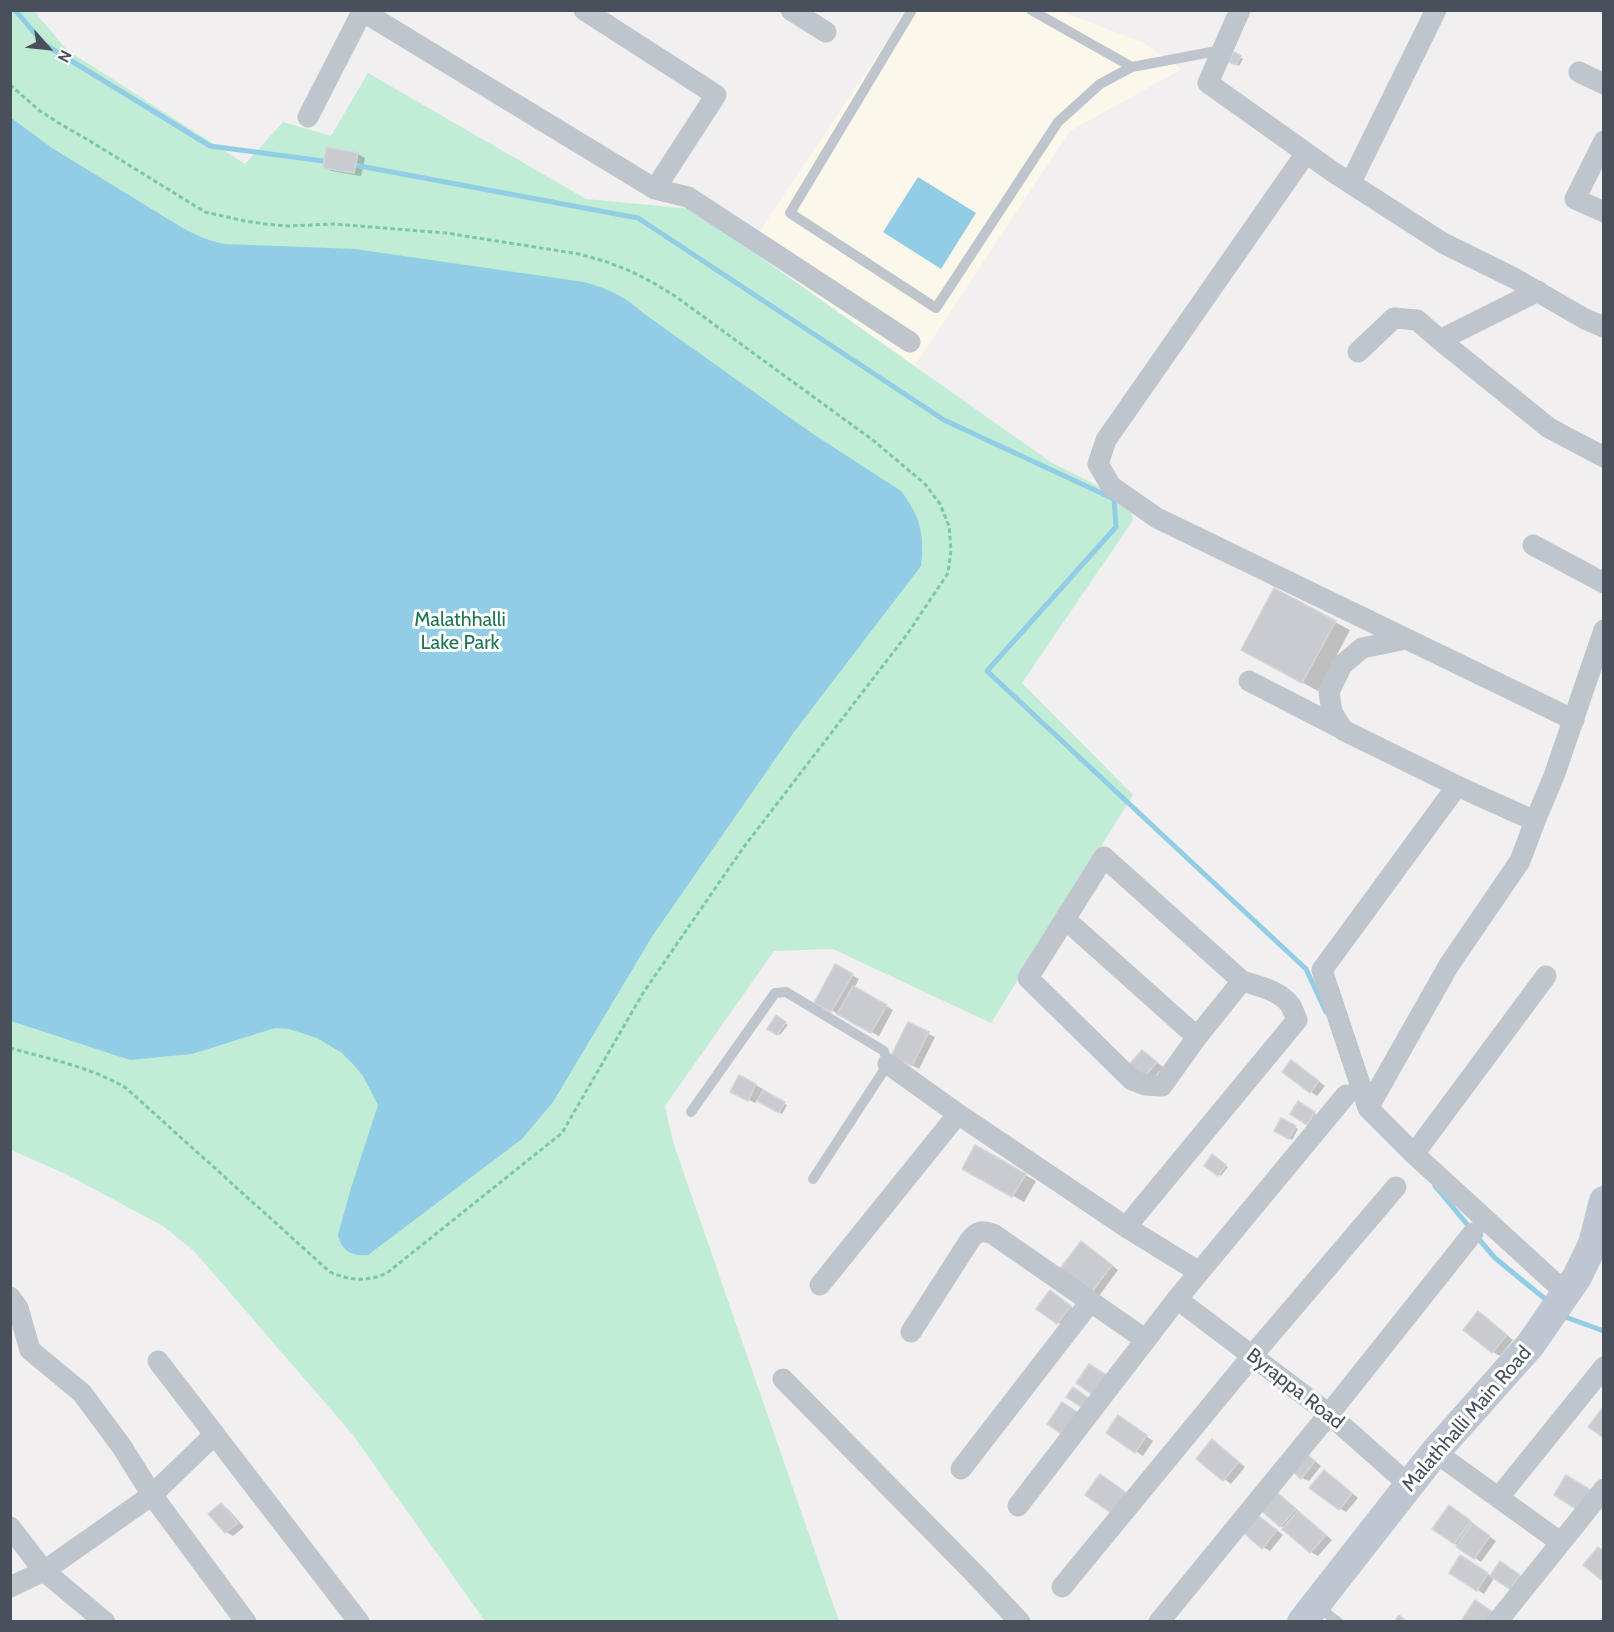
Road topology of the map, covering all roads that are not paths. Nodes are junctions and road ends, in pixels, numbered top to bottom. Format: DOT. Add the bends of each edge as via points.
graph roads {
  1 [pos="584,10"];
  2 [pos="790,10"];
  3 [pos="912,10"];
  4 [pos="1031,10"];
  5 [pos="1240,10"];
  6 [pos="1436,10"];
  7 [pos="363,11"];
  8 [pos="826,32"];
  9 [pos="1222,50"];
  10 [pos="1132,67"];
  11 [pos="1579,72"];
  12 [pos="1604,84"];
  13 [pos="308,117"];
  14 [pos="1604,141"];
  15 [pos="1306,153"];
  16 [pos="1351,182"];
  17 [pos="655,189"];
  18 [pos="1604,212"];
  19 [pos="1538,291"];
  20 [pos="1604,327"];
  21 [pos="1440,340"];
  22 [pos="910,342"];
  23 [pos="1358,352"];
  24 [pos="1604,457"];
  25 [pos="1533,545"];
  26 [pos="1604,583"];
  27 [pos="1604,630"];
  28 [pos="1406,639"];
  29 [pos="1248,681"];
  30 [pos="1574,720"];
  31 [pos="1343,730"];
  32 [pos="1457,786"];
  33 [pos="1536,821"];
  34 [pos="1065,919"];
  35 [pos="1546,976"];
  36 [pos="1242,981"];
  37 [pos="1197,1037"];
  38 [pos="888,1065"];
  39 [pos="1346,1095"];
  40 [pos="1368,1108"];
  41 [pos="691,1112"];
  42 [pos="958,1114"];
  43 [pos="1414,1154"];
  44 [pos="813,1179"];
  45 [pos="1396,1187"];
  46 [pos="1604,1201"];
  47 [pos="1126,1227"];
  48 [pos="1473,1233"];
  49 [pos="1598,1247"];
  50 [pos="1199,1272"];
  51 [pos="820,1285"];
  52 [pos="10,1297"];
  53 [pos="1177,1299"];
  54 [pos="1562,1301"];
  55 [pos="1091,1302"];
  56 [pos="912,1332"];
  57 [pos="1146,1340"];
  58 [pos="1253,1356"];
  59 [pos="158,1361"];
  60 [pos="1604,1367"];
  61 [pos="783,1379"];
  62 [pos="1329,1414"];
  63 [pos="214,1434"];
  64 [pos="1436,1452"];
  65 [pos="962,1470"];
  66 [pos="1409,1485"];
  67 [pos="1604,1490"];
  68 [pos="152,1495"];
  69 [pos="1498,1497"];
  70 [pos="1018,1506"];
  71 [pos="10,1527"];
  72 [pos="1560,1542"];
  73 [pos="44,1570"];
  74 [pos="10,1587"];
  75 [pos="1062,1587"];
  76 [pos="1318,1616"];
  77 [pos="105,1622"];
  78 [pos="246,1622"];
  79 [pos="359,1622"];
  80 [pos="1020,1622"];
  81 [pos="1159,1622"];
  82 [pos="1497,1622"];
  1 -- 17 [label="street" via="716,95"];
  2 -- 8 [label="street"];
  3 -- 10 [label="lane" via="790,213 936,308 1058,122 1100,84"];
  4 -- 10 [label="lane"];
  5 -- 9 [label="street"];
  6 -- 16 [label="street"];
  7 -- 13 [label="street"];
  7 -- 17 [label="street"];
  9 -- 10 [label="lane"];
  9 -- 15 [label="street" via="1208,83"];
  11 -- 12 [label="street"];
  14 -- 18 [label="street" via="1575,199"];
  15 -- 16 [label="street"];
  15 -- 28 [label="street" via="1106,440 1098,464 1111,486 1157,518"];
  16 -- 19 [label="street" via="1443,243"];
  17 -- 22 [label="street" via="688,197"];
  19 -- 20 [label="street"];
  19 -- 21 [label="street"];
  21 -- 23 [label="street" via="1417,320 1394,318"];
  21 -- 24 [label="street" via="1549,428"];
  25 -- 26 [label="street"];
  27 -- 30 [label="street"];
  28 -- 30 [label="street"];
  28 -- 31 [label="street" via="1362,648 1342,665 1329,692 1332,712"];
  29 -- 31 [label="street"];
  30 -- 33 [label="street"];
  31 -- 32 [label="street"];
  32 -- 33 [label="street"];
  32 -- 40 [label="street" via="1322,970"];
  33 -- 40 [label="street" via="1520,861 1449,965"];
  34 -- 36 [label="street" via="1104,857"];
  34 -- 37 [label="street"];
  34 -- 37 [label="street" via="1028,978 1132,1080 1162,1086"];
  35 -- 43 [label="street"];
  36 -- 37 [label="street"];
  36 -- 47 [label="street" via="1279,995 1290,1005 1297,1020"];
  38 -- 41 [label="lane" via="884,1051 786,992 775,993"];
  38 -- 42 [label="street"];
  38 -- 44 [label="lane"];
  39 -- 50 [label="street"];
  40 -- 43 [label="street"];
  42 -- 47 [label="street"];
  42 -- 51 [label="street"];
  43 -- 54 [label="street"];
  45 -- 58 [label="street"];
  46 -- 49 [label="main road, Malathhalli Main Road"];
  47 -- 50 [label="street"];
  48 -- 62 [label="street"];
  49 -- 54 [label="main road, Malathhalli Main Road"];
  50 -- 53 [label="street"];
  52 -- 68 [label="street" via="18,1308 30,1350 82,1393"];
  53 -- 57 [label="street"];
  53 -- 58 [label="street, Byrappa Road"];
  54 -- 64 [label="main road, Malathhalli Main Road" via="1531,1344"];
  55 -- 56 [label="street" via="984,1231 970,1240"];
  55 -- 57 [label="street"];
  55 -- 65 [label="street"];
  57 -- 70 [label="street"];
  58 -- 62 [label="street, Byrappa Road"];
  58 -- 75 [label="street"];
  59 -- 63 [label="street"];
  60 -- 69 [label="street"];
  61 -- 80 [label="street"];
  62 -- 66 [label="street, Byrappa Road"];
  62 -- 81 [label="street"];
  63 -- 68 [label="street"];
  63 -- 79 [label="street"];
  64 -- 66 [label="main road, Malathhalli Main Road"];
  64 -- 69 [label="street"];
  66 -- 76 [label="main road, Malathhalli Main Road"];
  67 -- 72 [label="street"];
  68 -- 73 [label="street"];
  68 -- 78 [label="street"];
  69 -- 72 [label="street"];
  71 -- 73 [label="street"];
  72 -- 82 [label="street"];
  73 -- 74 [label="street"];
  73 -- 77 [label="street"];
}
